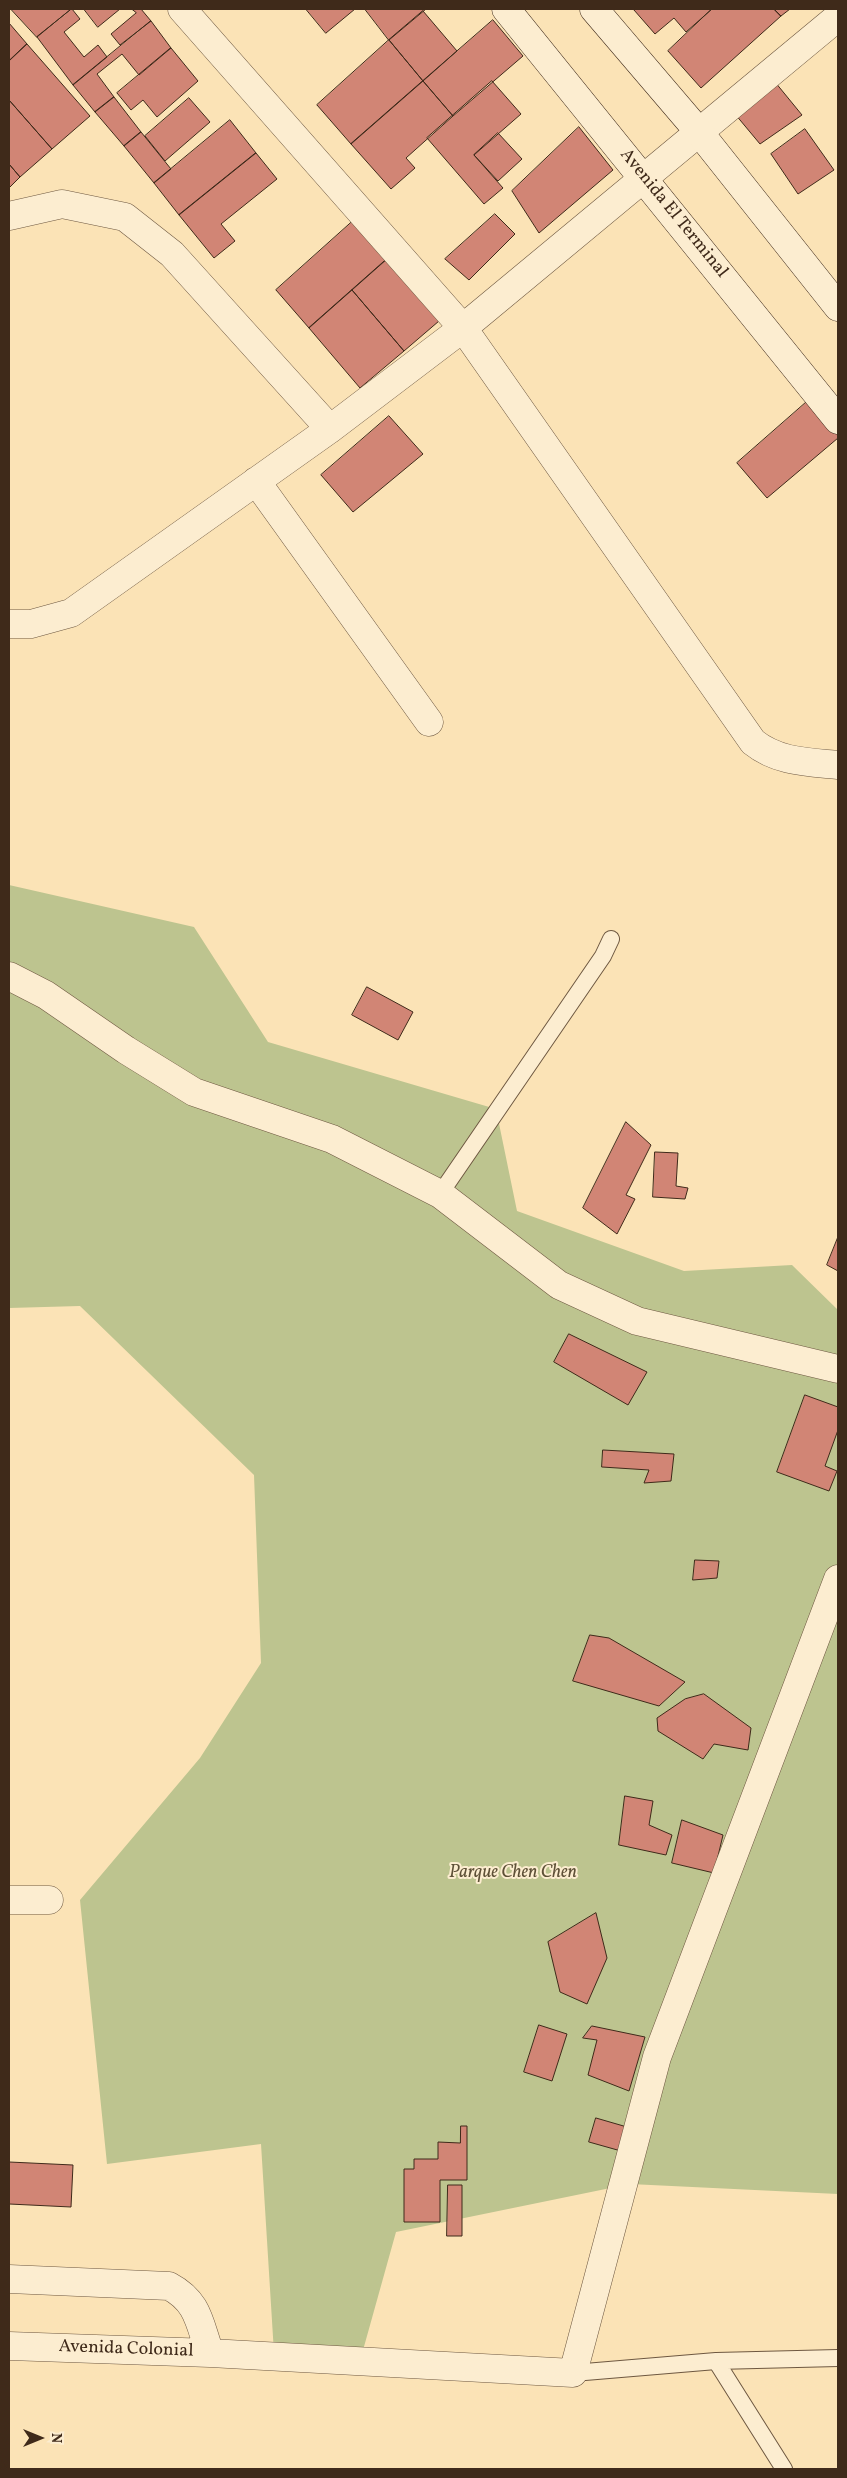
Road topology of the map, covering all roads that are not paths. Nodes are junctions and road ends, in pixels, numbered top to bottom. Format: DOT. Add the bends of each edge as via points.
graph roads {
  1 [pos="182,9"];
  2 [pos="506,9"];
  3 [pos="594,9"];
  4 [pos="838,16"];
  5 [pos="699,132"];
  6 [pos="645,179"];
  7 [pos="9,216"];
  8 [pos="838,308"];
  9 [pos="463,328"];
  10 [pos="838,420"];
  11 [pos="330,429"];
  12 [pos="256,481"];
  13 [pos="9,624"];
  14 [pos="429,722"];
  15 [pos="838,765"];
  16 [pos="611,939"];
  17 [pos="9,976"];
  18 [pos="440,1194"];
  19 [pos="838,1369"];
  20 [pos="838,1579"];
  21 [pos="9,1900"];
  22 [pos="49,1900"];
  23 [pos="9,2279"];
  24 [pos="9,2346"];
  25 [pos="210,2353"];
  26 [pos="838,2358"];
  27 [pos="716,2362"];
  28 [pos="573,2373"];
  29 [pos="784,2469"];
  1 -- 9 [label="street"];
  2 -- 6 [label="street, Avenida El Terminal"];
  3 -- 5 [label="street"];
  4 -- 5 [label="street"];
  5 -- 6 [label="street"];
  5 -- 8 [label="street"];
  6 -- 9 [label="street"];
  6 -- 10 [label="street, Avenida El Terminal"];
  7 -- 11 [label="street" via="62,204 125,217 172,254"];
  9 -- 11 [label="street"];
  9 -- 15 [label="street" via="753,742 766,752 788,760"];
  11 -- 12 [label="street"];
  12 -- 13 [label="street" via="71,613 31,624"];
  12 -- 14 [label="street"];
  16 -- 18 [label="lane" via="603,956"];
  17 -- 18 [label="street" via="46,995 194,1092 332,1139"];
  18 -- 19 [label="street" via="559,1285 637,1321"];
  20 -- 28 [label="street" via="657,2056"];
  21 -- 22 [label="street"];
  23 -- 25 [label="street, Avenida Colonial" via="169,2286 191,2300"];
  24 -- 25 [label="street, Avenida Colonial"];
  25 -- 28 [label="street"];
  26 -- 27 [label="lane"];
  27 -- 28 [label="lane"];
  27 -- 29 [label="lane"];
}
